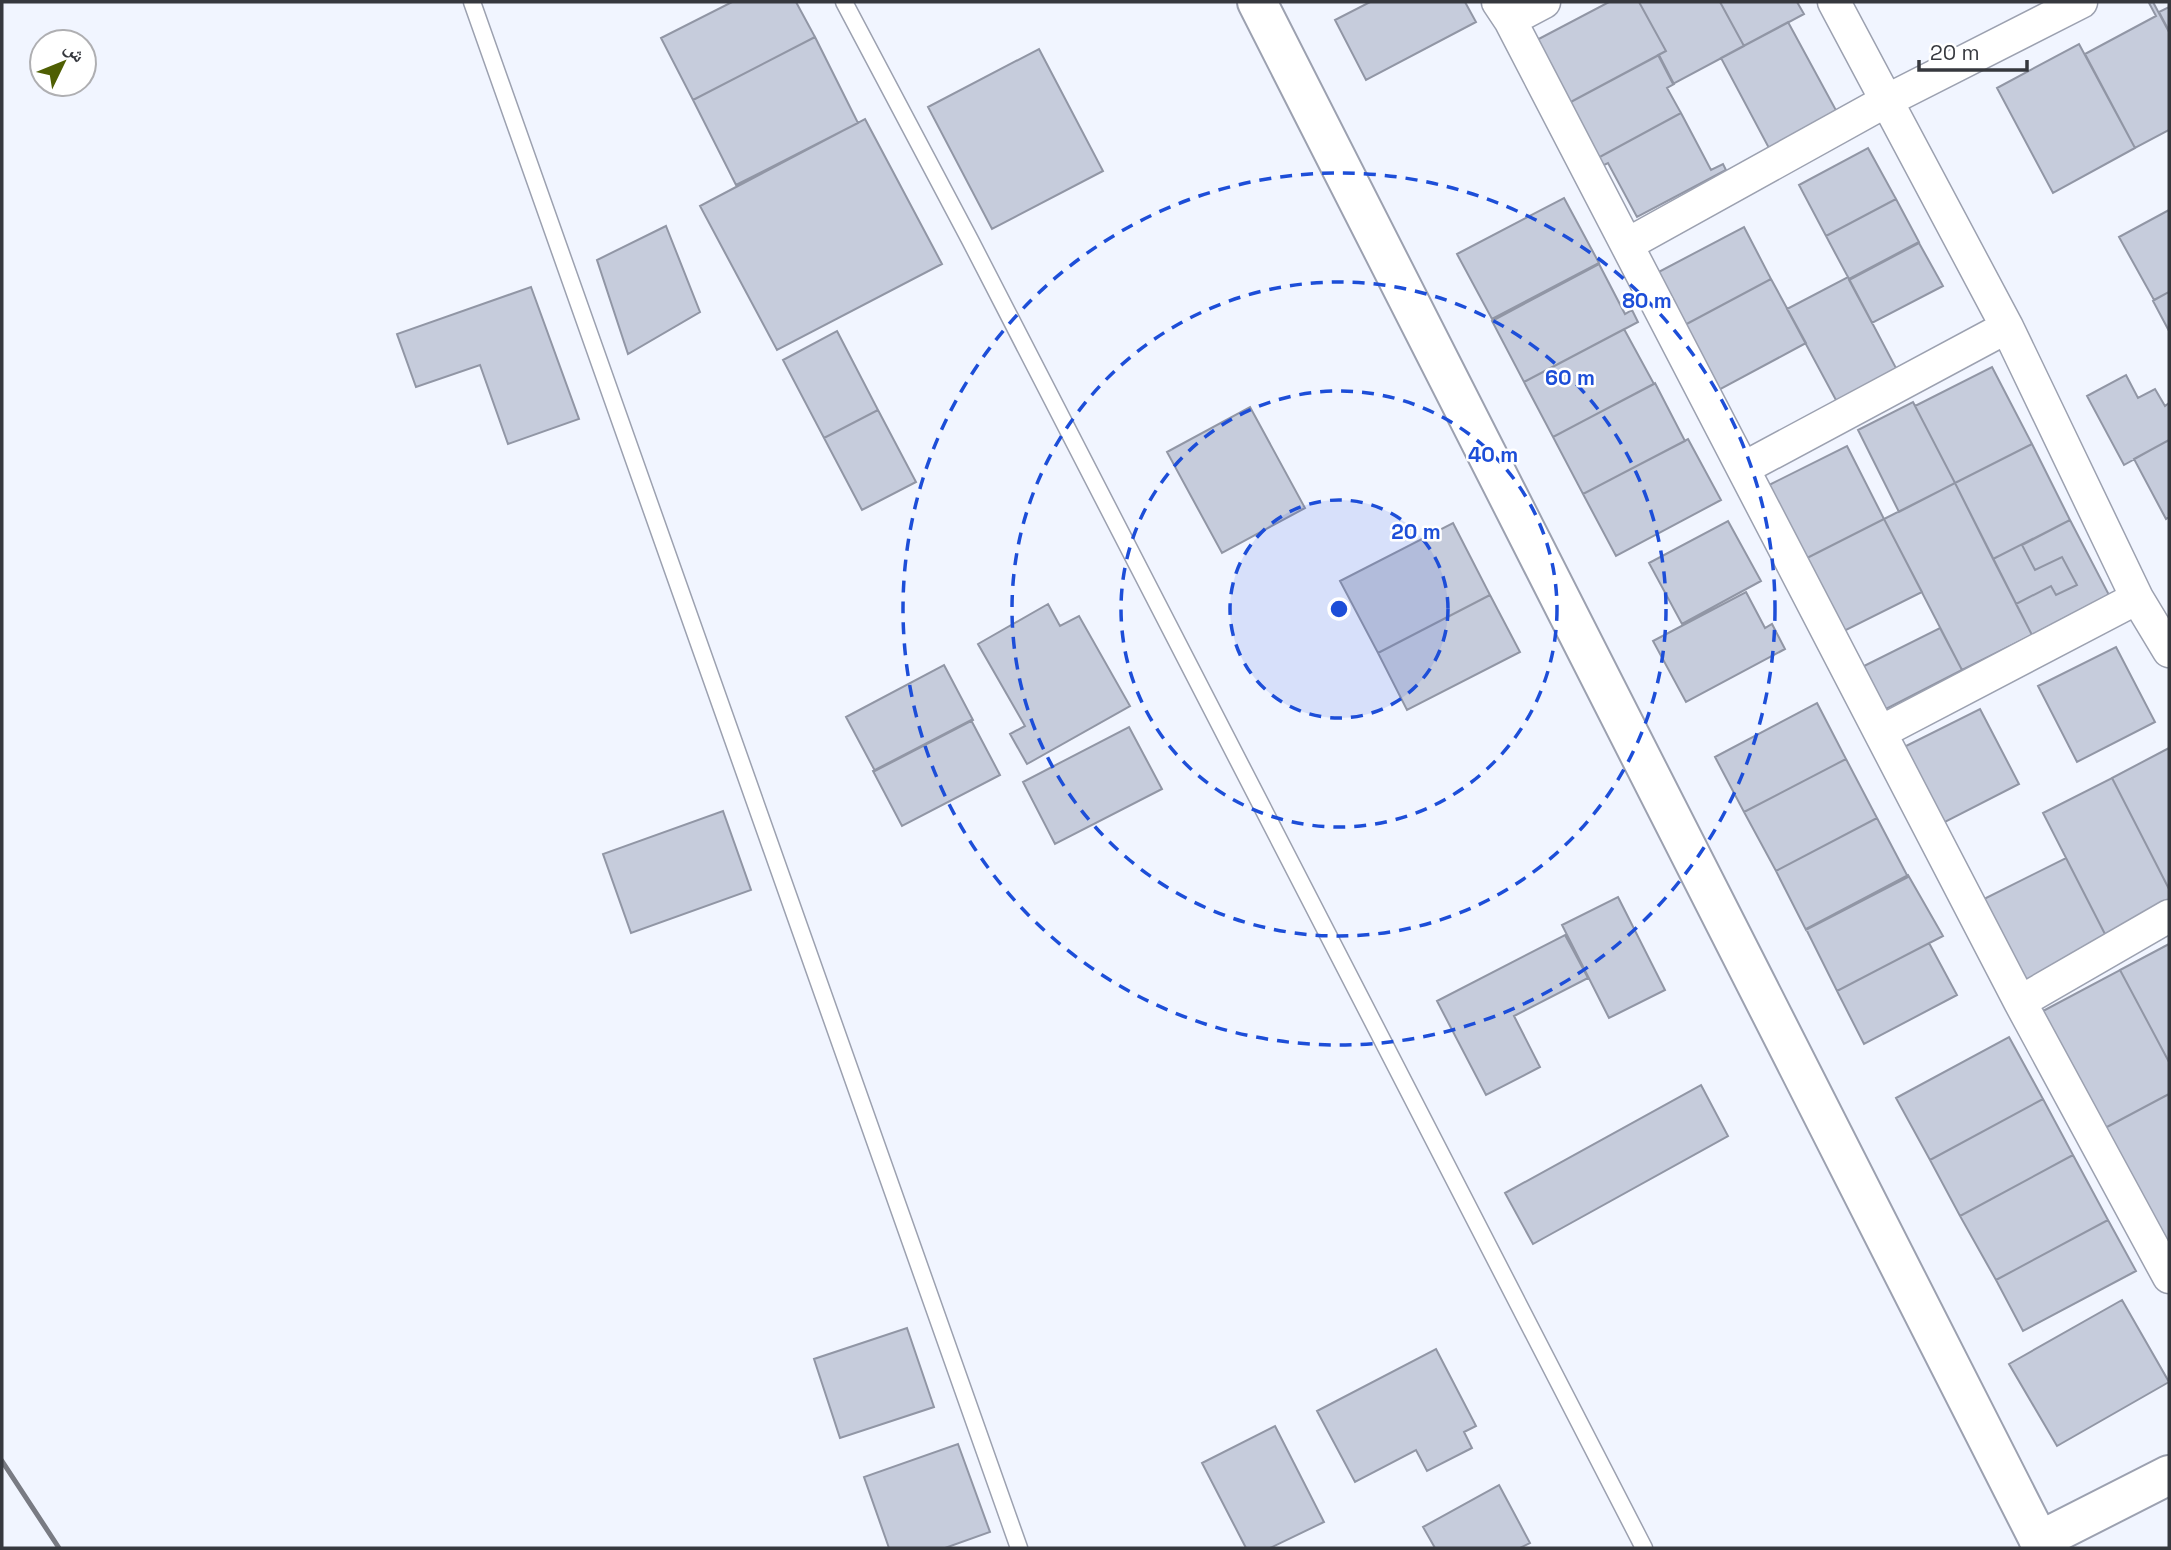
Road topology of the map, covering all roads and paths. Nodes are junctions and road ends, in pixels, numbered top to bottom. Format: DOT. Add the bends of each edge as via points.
graph roads {
  1 [pos="472,2"];
  2 [pos="844,2"];
  3 [pos="1257,2"];
  4 [pos="1544,2"];
  5 [pos="1834,2"];
  6 [pos="2081,2"];
  7 [pos="1504,11"];
  8 [pos="1886,102"];
  9 [pos="1628,244"];
  10 [pos="2007,327"];
  11 [pos="1744,468"];
  12 [pos="2153,611"];
  13 [pos="2169,651"];
  14 [pos="1881,732"];
  15 [pos="2169,916"];
  16 [pos="2021,1002"];
  17 [pos="2166,1263"];
  18 [pos="2169,1475"];
  19 [pos="2036,1546"];
  20 [pos="1019,1548"];
  21 [pos="1644,1548"];
  1 -- 20 [label="lane"];
  2 -- 21 [label="lane"];
  3 -- 19 [label="street"];
  4 -- 7 [label="street"];
  5 -- 8 [label="street"];
  6 -- 8 [label="street"];
  7 -- 9 [label="street"];
  8 -- 9 [label="street"];
  8 -- 10 [label="street"];
  9 -- 11 [label="street"];
  10 -- 11 [label="street"];
  10 -- 12 [label="street"];
  11 -- 14 [label="street"];
  12 -- 13 [label="street"];
  12 -- 14 [label="street"];
  14 -- 16 [label="street"];
  15 -- 16 [label="street"];
  16 -- 17 [label="street"];
  18 -- 19 [label="street"];
}
